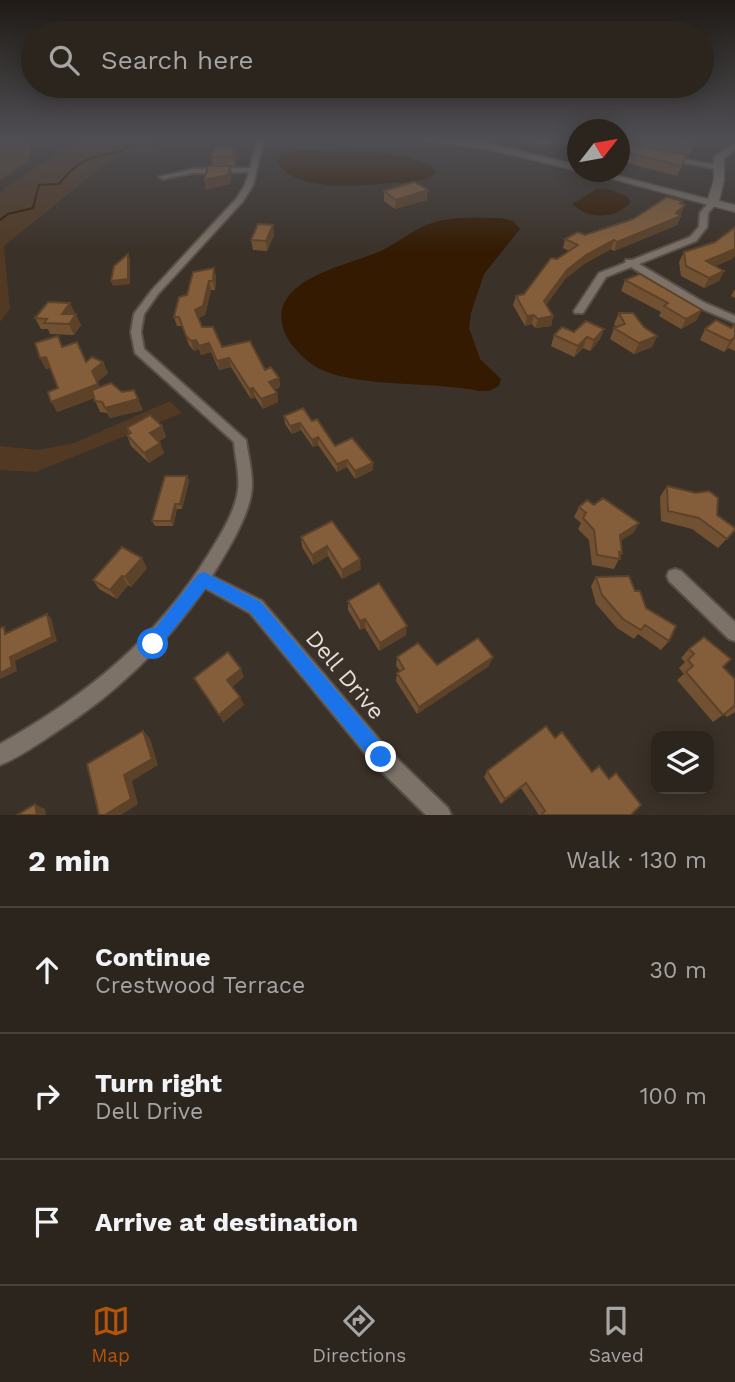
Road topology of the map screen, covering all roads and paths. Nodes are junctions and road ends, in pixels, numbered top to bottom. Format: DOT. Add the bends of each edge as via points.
graph roads {
  1 [pos="250,177"];
  2 [pos="719,177"];
  3 [pos="630,182"];
  4 [pos="713,203"];
  5 [pos="735,209"];
  6 [pos="629,262"];
  7 [pos="579,311"];
  8 [pos="735,320"];
  9 [pos="674,576"];
  10 [pos="204,579"];
  11 [pos="735,633"];
  12 [pos="0,755"];
  13 [pos="441,815"];
  1 -- 10 [label="street" via="240,199 155,292 139,314 136,332 139,350 240,440 245,489"];
  2 -- 4 [label="main road"];
  3 -- 4 [label="main road"];
  4 -- 5 [label="main road"];
  4 -- 6 [label="street" via="693,239"];
  6 -- 7 [label="street" via="596,281"];
  6 -- 8 [label="street"];
  9 -- 11 [label="street"];
  10 -- 12 [label="street" via="153,644 108,685"];
  10 -- 13 [label="street, Dell Drive" via="256,607 381,757"];
}
